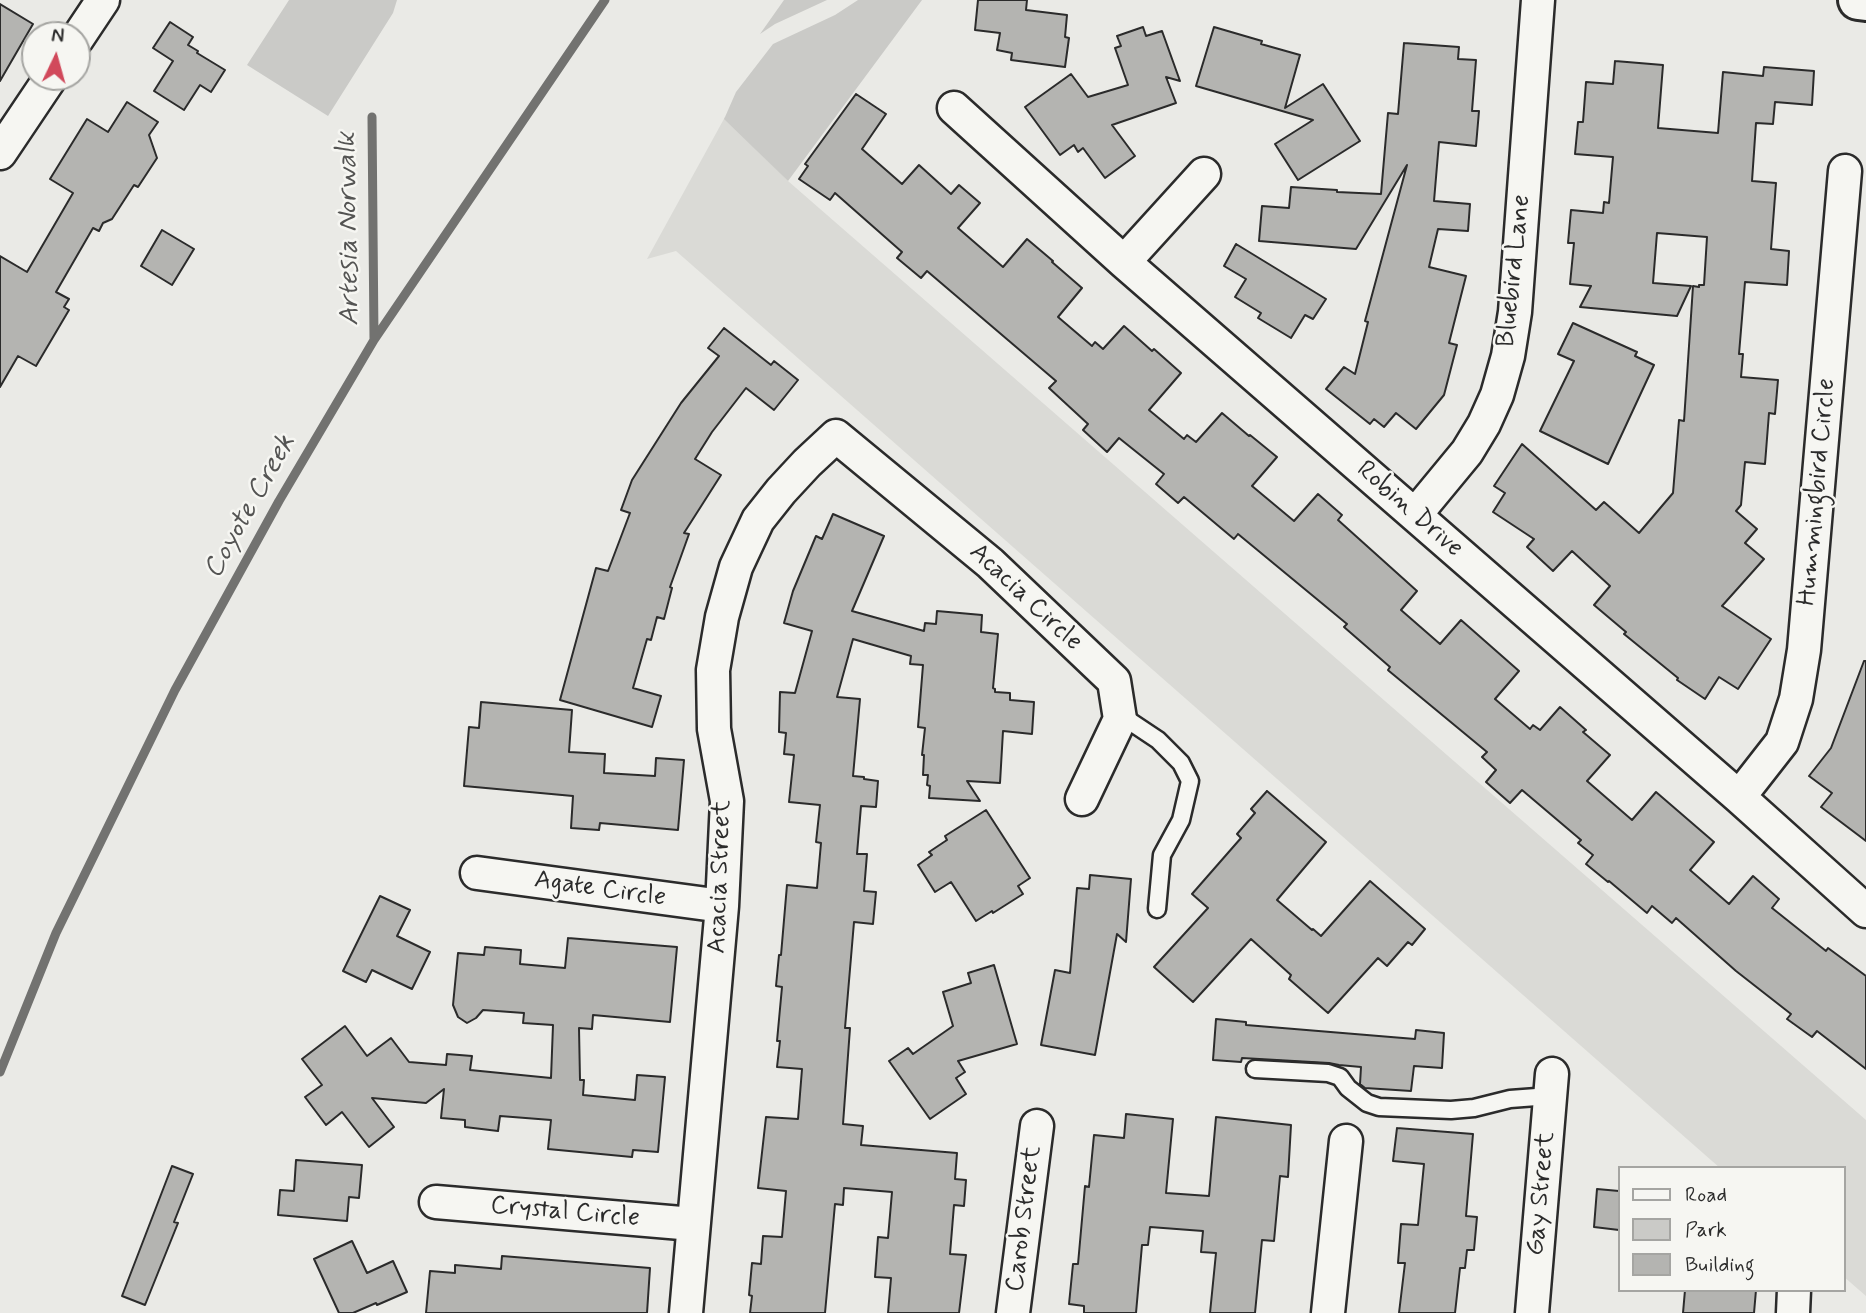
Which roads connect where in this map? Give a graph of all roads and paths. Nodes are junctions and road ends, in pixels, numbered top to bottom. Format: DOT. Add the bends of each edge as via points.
graph roads {
  1 [pos="103,0"];
  2 [pos="1538,0"];
  3 [pos="1858,0"];
  4 [pos="1866,1"];
  5 [pos="89,21"];
  6 [pos="42,91"];
  7 [pos="954,108"];
  8 [pos="0,153"];
  9 [pos="1846,171"];
  10 [pos="1204,174"];
  11 [pos="1124,262"];
  12 [pos="836,436"];
  13 [pos="1415,515"];
  14 [pos="1119,714"];
  15 [pos="1739,797"];
  16 [pos="1082,799"];
  17 [pos="477,873"];
  18 [pos="722,906"];
  19 [pos="1157,909"];
  20 [pos="1866,911"];
  21 [pos="1255,1069"];
  22 [pos="1551,1085"];
  23 [pos="1037,1125"];
  24 [pos="1346,1141"];
  25 [pos="436,1202"];
  26 [pos="693,1223"];
  27 [pos="1794,1292"];
  28 [pos="686,1313"];
  29 [pos="1013,1313"];
  30 [pos="1328,1313"];
  31 [pos="1532,1313"];
  32 [pos="1793,1313"];
  1 -- 5 [label="street"];
  2 -- 13 [label="street, Bluebird Lane" via="1508,356 1484,425"];
  3 -- 4 [label="main road"];
  6 -- 8 [label="street"];
  7 -- 11 [label="street, Robin Drive"];
  9 -- 15 [label="street, Hummingbird Circle" via="1796,699 1782,742"];
  10 -- 11 [label="street"];
  11 -- 13 [label="street, Robin Drive"];
  12 -- 14 [label="street, Acacia Circle" via="990,563 1114,681"];
  12 -- 18 [label="street, Acacia Street" via="758,520 736,567 722,617 713,670 714,729 727,801"];
  13 -- 15 [label="street, Robin Drive"];
  14 -- 16 [label="street"];
  14 -- 19 [label="lane" via="1158,740 1181,763 1190,781 1181,820 1162,855"];
  15 -- 20 [label="street, Robin Drive"];
  17 -- 18 [label="street, Agate Circle"];
  18 -- 26 [label="street, Acacia Street"];
  21 -- 22 [label="lane" via="1328,1073 1378,1107 1474,1108"];
  22 -- 31 [label="street, Gay Street"];
  23 -- 29 [label="street, Carob Street"];
  24 -- 30 [label="street"];
  25 -- 26 [label="street, Crystal Circle"];
  26 -- 28 [label="street, Acacia Street"];
  27 -- 32 [label="street"];
}
